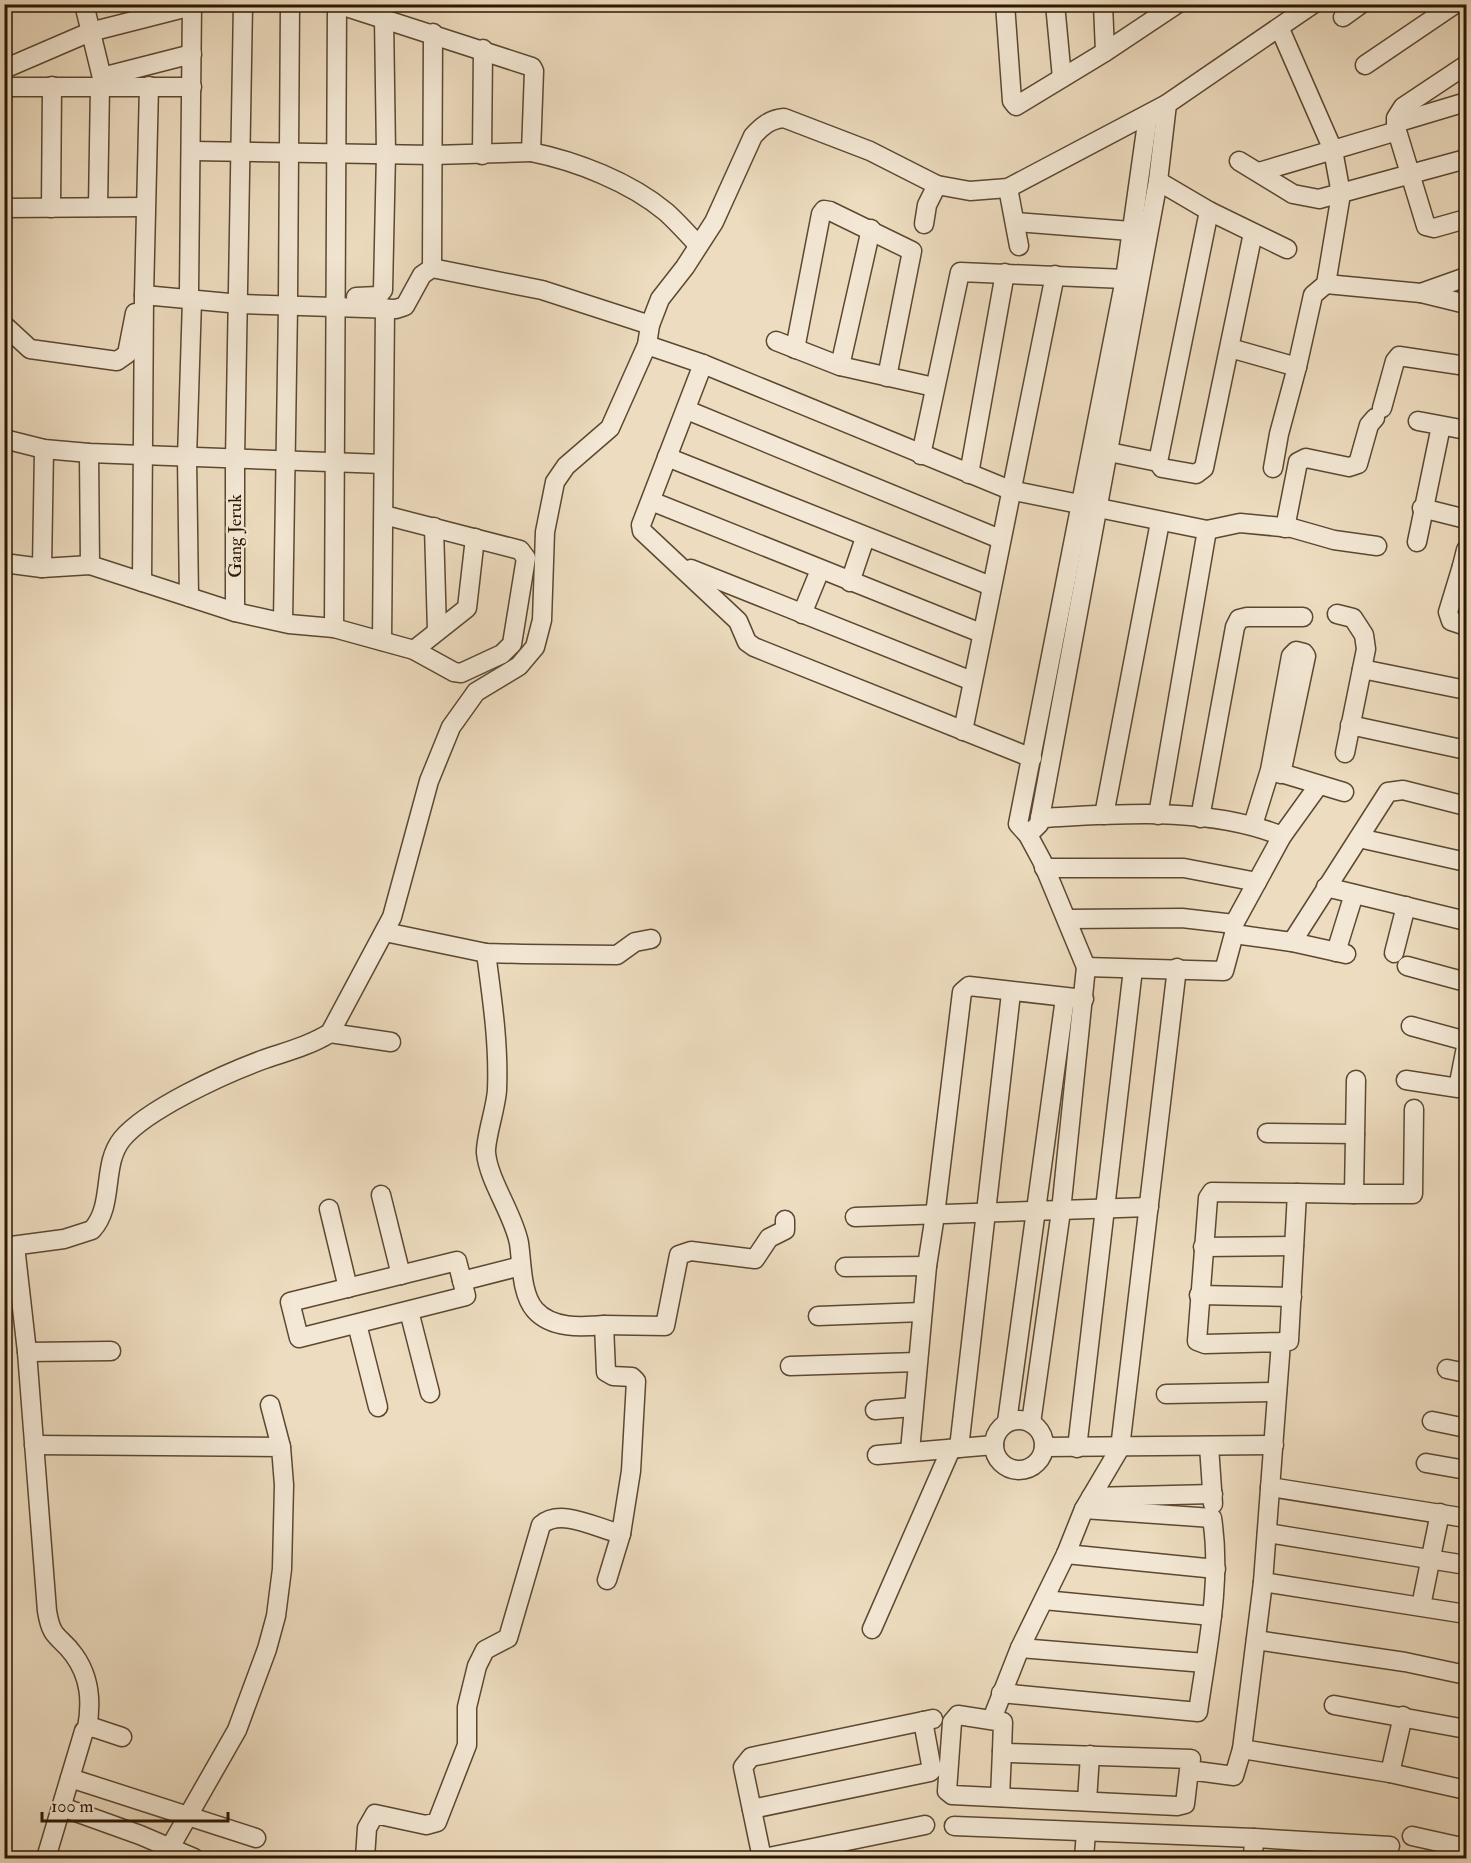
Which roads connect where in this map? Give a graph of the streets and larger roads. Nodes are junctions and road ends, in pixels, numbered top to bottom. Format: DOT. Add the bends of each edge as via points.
graph roads {
  1 [pos="84,4"];
  2 [pos="243,4"];
  3 [pos="290,4"];
  4 [pos="337,4"];
  5 [pos="1005,4"];
  6 [pos="1055,4"];
  7 [pos="1103,4"];
  8 [pos="1177,4"];
  9 [pos="1313,4"];
  10 [pos="1361,4"];
  11 [pos="1455,4"];
  12 [pos="192,5"];
  13 [pos="1297,10"];
  14 [pos="1149,14"];
  15 [pos="1343,17"];
  16 [pos="384,18"];
  17 [pos="1280,29"];
  18 [pos="90,32"];
  19 [pos="433,33"];
  20 [pos="483,49"];
  21 [pos="1105,52"];
  22 [pos="192,54"];
  23 [pos="1365,65"];
  24 [pos="1467,65"];
  25 [pos="4,69"];
  26 [pos="1062,78"];
  27 [pos="102,83"];
  28 [pos="52,86"];
  29 [pos="149,86"];
  30 [pos="4,87"];
  31 [pos="192,87"];
  32 [pos="1467,102"];
  33 [pos="1167,104"];
  34 [pos="1148,116"];
  35 [pos="1397,127"];
  36 [pos="1333,150"];
  37 [pos="192,151"];
  38 [pos="290,152"];
  39 [pos="531,152"];
  40 [pos="240,153"];
  41 [pos="337,153"];
  42 [pos="386,153"];
  43 [pos="482,154"];
  44 [pos="433,155"];
  45 [pos="1467,159"];
  46 [pos="1239,162"];
  47 [pos="1259,172"];
  48 [pos="1411,173"];
  49 [pos="1158,181"];
  50 [pos="937,185"];
  51 [pos="1008,188"];
  52 [pos="1341,194"];
  53 [pos="98,207"];
  54 [pos="145,207"];
  55 [pos="4,208"];
  56 [pos="51,208"];
  57 [pos="1143,211"];
  58 [pos="1209,211"];
  59 [pos="1467,219"];
  60 [pos="1015,222"];
  61 [pos="924,224"];
  62 [pos="871,229"];
  63 [pos="1131,231"];
  64 [pos="1253,232"];
  65 [pos="698,245"];
  66 [pos="1019,246"];
  67 [pos="1287,249"];
  68 [pos="432,268"];
  69 [pos="1005,273"];
  70 [pos="1055,275"];
  71 [pos="1467,277"];
  72 [pos="1125,279"];
  73 [pos="1326,284"];
  74 [pos="1421,293"];
  75 [pos="144,296"];
  76 [pos="190,296"];
  77 [pos="239,299"];
  78 [pos="288,302"];
  79 [pos="335,302"];
  80 [pos="1467,304"];
  81 [pos="385,308"];
  82 [pos="4,325"];
  83 [pos="650,325"];
  84 [pos="776,341"];
  85 [pos="647,345"];
  86 [pos="1230,348"];
  87 [pos="795,350"];
  88 [pos="704,364"];
  89 [pos="840,366"];
  90 [pos="1467,366"];
  91 [pos="1297,367"];
  92 [pos="887,377"];
  93 [pos="934,387"];
  94 [pos="687,410"];
  95 [pos="1418,421"];
  96 [pos="1441,426"];
  97 [pos="1467,430"];
  98 [pos="4,439"];
  99 [pos="44,449"];
  100 [pos="1109,452"];
  101 [pos="89,453"];
  102 [pos="921,455"];
  103 [pos="141,456"];
  104 [pos="667,457"];
  105 [pos="187,458"];
  106 [pos="235,460"];
  107 [pos="284,462"];
  108 [pos="1158,462"];
  109 [pos="335,463"];
  110 [pos="383,464"];
  111 [pos="1273,468"];
  112 [pos="969,474"];
  113 [pos="1010,490"];
  114 [pos="651,501"];
  115 [pos="1090,507"];
  116 [pos="1422,508"];
  117 [pos="384,515"];
  118 [pos="1467,519"];
  119 [pos="1161,522"];
  120 [pos="434,527"];
  121 [pos="1285,528"];
  122 [pos="1207,530"];
  123 [pos="475,538"];
  124 [pos="865,538"];
  125 [pos="1000,539"];
  126 [pos="1417,542"];
  127 [pos="1377,546"];
  128 [pos="1465,561"];
  129 [pos="4,563"];
  130 [pos="90,565"];
  131 [pos="681,565"];
  132 [pos="42,568"];
  133 [pos="820,570"];
  134 [pos="142,582"];
  135 [pos="850,582"];
  136 [pos="991,586"];
  137 [pos="189,597"];
  138 [pos="235,612"];
  139 [pos="1337,614"];
  140 [pos="802,615"];
  141 [pos="1303,617"];
  142 [pos="284,622"];
  143 [pos="1467,626"];
  144 [pos="334,628"];
  145 [pos="437,631"];
  146 [pos="981,633"];
  147 [pos="382,641"];
  148 [pos="414,650"];
  149 [pos="502,654"];
  150 [pos="1362,669"];
  151 [pos="492,680"];
  152 [pos="972,681"];
  153 [pos="1467,690"];
  154 [pos="1350,725"];
  155 [pos="963,731"];
  156 [pos="1467,750"];
  157 [pos="1345,753"];
  158 [pos="1032,758"];
  159 [pos="1275,772"];
  160 [pos="1318,786"];
  161 [pos="1344,792"];
  162 [pos="1467,806"];
  163 [pos="1104,815"];
  164 [pos="1158,815"];
  165 [pos="1040,818"];
  166 [pos="1200,818"];
  167 [pos="1253,825"];
  168 [pos="1028,835"];
  169 [pos="1282,836"];
  170 [pos="1359,838"];
  171 [pos="1467,862"];
  172 [pos="1044,868"];
  173 [pos="1257,882"];
  174 [pos="1326,887"];
  175 [pos="1354,894"];
  176 [pos="1406,906"];
  177 [pos="1068,919"];
  178 [pos="1467,921"];
  179 [pos="1234,929"];
  180 [pos="385,932"];
  181 [pos="651,939"];
  182 [pos="1292,942"];
  183 [pos="1394,952"];
  184 [pos="486,953"];
  185 [pos="1407,966"];
  186 [pos="1086,967"];
  187 [pos="1178,968"];
  188 [pos="1133,969"];
  189 [pos="1467,982"];
  190 [pos="1011,993"];
  191 [pos="1065,998"];
  192 [pos="1083,999"];
  193 [pos="1411,1026"];
  194 [pos="330,1033"];
  195 [pos="1467,1041"];
  196 [pos="391,1042"];
  197 [pos="1467,1047"];
  198 [pos="1356,1080"];
  199 [pos="1406,1080"];
  200 [pos="1462,1089"];
  201 [pos="1414,1109"];
  202 [pos="1268,1133"];
  203 [pos="1355,1134"];
  204 [pos="1297,1193"];
  205 [pos="1354,1194"];
  206 [pos="381,1195"];
  207 [pos="1149,1207"];
  208 [pos="329,1209"];
  209 [pos="1104,1210"];
  210 [pos="1037,1211"];
  211 [pos="1059,1211"];
  212 [pos="986,1214"];
  213 [pos="935,1215"];
  214 [pos="855,1217"];
  215 [pos="785,1220"];
  216 [pos="10,1246"];
  217 [pos="1294,1246"];
  218 [pos="1203,1247"];
  219 [pos="522,1266"];
  220 [pos="845,1266"];
  221 [pos="927,1266"];
  222 [pos="401,1275"];
  223 [pos="462,1281"];
  224 [pos="348,1288"];
  225 [pos="1199,1295"];
  226 [pos="1292,1297"];
  227 [pos="409,1311"];
  228 [pos="922,1312"];
  229 [pos="818,1316"];
  230 [pos="357,1324"];
  231 [pos="604,1325"];
  232 [pos="1281,1342"];
  233 [pos="111,1351"];
  234 [pos="27,1352"];
  235 [pos="917,1362"];
  236 [pos="790,1366"];
  237 [pos="1447,1369"];
  238 [pos="1467,1373"];
  239 [pos="1277,1392"];
  240 [pos="430,1393"];
  241 [pos="1166,1394"];
  242 [pos="270,1405"];
  243 [pos="378,1407"];
  244 [pos="913,1407"];
  245 [pos="875,1410"];
  246 [pos="1432,1421"];
  247 [pos="1007,1422"];
  248 [pos="1031,1423"];
  249 [pos="1467,1428"];
  250 [pos="34,1445"];
  251 [pos="994,1445"];
  252 [pos="1274,1445"];
  253 [pos="1209,1446"];
  254 [pos="281,1448"];
  255 [pos="1044,1448"];
  256 [pos="1077,1448"];
  257 [pos="1120,1448"];
  258 [pos="955,1449"];
  259 [pos="910,1450"];
  260 [pos="877,1455"];
  261 [pos="1426,1463"];
  262 [pos="1467,1470"];
  263 [pos="1270,1487"];
  264 [pos="1213,1494"];
  265 [pos="1087,1503"];
  266 [pos="1440,1514"];
  267 [pos="1212,1518"];
  268 [pos="1467,1518"];
  269 [pos="1267,1533"];
  270 [pos="621,1534"];
  271 [pos="1065,1554"];
  272 [pos="1432,1559"];
  273 [pos="1467,1565"];
  274 [pos="1216,1569"];
  275 [pos="607,1580"];
  276 [pos="1263,1582"];
  277 [pos="1044,1600"];
  278 [pos="1421,1606"];
  279 [pos="1467,1614"];
  280 [pos="1212,1616"];
  281 [pos="872,1629"];
  282 [pos="1256,1640"];
  283 [pos="1020,1648"];
  284 [pos="1205,1663"];
  285 [pos="1467,1675"];
  286 [pos="1001,1693"];
  287 [pos="1334,1705"];
  288 [pos="1403,1716"];
  289 [pos="992,1719"];
  290 [pos="87,1728"];
  291 [pos="1467,1729"];
  292 [pos="122,1737"];
  293 [pos="1242,1749"];
  294 [pos="1002,1751"];
  295 [pos="1090,1755"];
  296 [pos="1190,1770"];
  297 [pos="1390,1773"];
  298 [pos="70,1778"];
  299 [pos="1467,1790"];
  300 [pos="1000,1797"];
  301 [pos="1087,1801"];
  302 [pos="62,1808"];
  303 [pos="752,1809"];
  304 [pos="190,1817"];
  305 [pos="925,1825"];
  306 [pos="954,1826"];
  307 [pos="1086,1832"];
  308 [pos="1412,1836"];
  309 [pos="256,1838"];
  310 [pos="1254,1838"];
  311 [pos="1390,1845"];
  312 [pos="1467,1848"];
  313 [pos="167,1854"];
  314 [pos="46,1858"];
  315 [pos="194,1858"];
  316 [pos="365,1858"];
  317 [pos="763,1858"];
  318 [pos="1084,1858"];
  319 [pos="1253,1858"];
  1 -- 18 [label="street"];
  2 -- 40 [label="street, Gang Jeruk"];
  3 -- 38 [label="street"];
  4 -- 16 [label="street"];
  4 -- 41 [label="street"];
  5 -- 26 [label="street" via="1013,105"];
  6 -- 26 [label="street"];
  7 -- 21 [label="street"];
  8 -- 14 [label="street"];
  9 -- 13 [label="street"];
  10 -- 15 [label="street"];
  11 -- 23 [label="street"];
  12 -- 18 [label="street"];
  12 -- 22 [label="street"];
  13 -- 17 [label="street"];
  14 -- 21 [label="street"];
  16 -- 19 [label="street"];
  16 -- 42 [label="street"];
  17 -- 33 [label="street"];
  17 -- 36 [label="street"];
  18 -- 25 [label="street"];
  18 -- 27 [label="street"];
  19 -- 20 [label="street"];
  19 -- 44 [label="street"];
  20 -- 39 [label="street" via="526,63 534,71"];
  20 -- 43 [label="street"];
  21 -- 26 [label="street"];
  22 -- 27 [label="street"];
  22 -- 31 [label="street"];
  24 -- 35 [label="street" via="1402,107"];
  27 -- 28 [label="street"];
  27 -- 29 [label="street"];
  27 -- 53 [label="street"];
  28 -- 30 [label="street"];
  28 -- 56 [label="street"];
  29 -- 31 [label="street"];
  29 -- 54 [label="street"];
  31 -- 37 [label="street"];
  32 -- 35 [label="street"];
  33 -- 34 [label="street"];
  33 -- 49 [label="street"];
  34 -- 51 [label="street"];
  34 -- 57 [label="street"];
  35 -- 36 [label="street"];
  35 -- 48 [label="street"];
  36 -- 47 [label="street"];
  36 -- 52 [label="street"];
  37 -- 40 [label="street"];
  37 -- 76 [label="street"];
  38 -- 40 [label="street"];
  38 -- 41 [label="street"];
  38 -- 78 [label="street"];
  39 -- 43 [label="street"];
  39 -- 65 [label="street" via="559,158 642,195"];
  40 -- 77 [label="street, Gang Jeruk"];
  41 -- 42 [label="street"];
  41 -- 79 [label="street"];
  42 -- 44 [label="street"];
  42 -- 79 [label="street" via="383,292 375,297"];
  43 -- 44 [label="street"];
  44 -- 68 [label="street"];
  45 -- 48 [label="street"];
  46 -- 47 [label="street"];
  47 -- 52 [label="street" via="1302,197"];
  48 -- 52 [label="street"];
  48 -- 59 [label="street" via="1426,226 1434,228"];
  49 -- 57 [label="street"];
  49 -- 58 [label="street"];
  50 -- 51 [label="street" via="970,191"];
  50 -- 61 [label="street" via="927,205"];
  50 -- 65 [label="street" via="870,151 780,118 765,124 753,136 714,222"];
  51 -- 60 [label="street"];
  52 -- 73 [label="street"];
  53 -- 54 [label="street"];
  53 -- 56 [label="street"];
  54 -- 75 [label="street"];
  55 -- 56 [label="street"];
  57 -- 63 [label="street"];
  57 -- 100 [label="street"];
  58 -- 64 [label="street"];
  58 -- 108 [label="street"];
  60 -- 63 [label="street"];
  60 -- 66 [label="street"];
  62 -- 87 [label="street" via="830,211 820,214"];
  62 -- 89 [label="street"];
  62 -- 92 [label="street" via="912,251"];
  63 -- 72 [label="street"];
  64 -- 67 [label="street"];
  64 -- 86 [label="street"];
  65 -- 83 [label="street" via="660,299"];
  68 -- 81 [label="street" via="422,274 405,306"];
  68 -- 83 [label="street" via="542,290"];
  69 -- 70 [label="street"];
  69 -- 93 [label="street" via="958,274"];
  69 -- 112 [label="street"];
  70 -- 72 [label="street"];
  70 -- 113 [label="street"];
  71 -- 74 [label="street"];
  72 -- 115 [label="street"];
  73 -- 74 [label="street"];
  73 -- 91 [label="street" via="1311,298"];
  74 -- 80 [label="street"];
  75 -- 76 [label="street"];
  75 -- 82 [label="street" via="135,313 127,354 117,361 30,349"];
  75 -- 103 [label="street"];
  76 -- 77 [label="street"];
  76 -- 105 [label="street"];
  77 -- 78 [label="street"];
  77 -- 106 [label="street, Gang Jeruk"];
  78 -- 79 [label="street"];
  78 -- 107 [label="street"];
  79 -- 81 [label="street"];
  79 -- 109 [label="street"];
  81 -- 110 [label="street"];
  83 -- 85 [label="street"];
  84 -- 87 [label="street"];
  85 -- 88 [label="street"];
  85 -- 151 [label="street" via="610,428 566,466 555,482 545,532 538,640 526,660"];
  86 -- 91 [label="street"];
  86 -- 108 [label="street" via="1202,471 1196,474 1165,470"];
  87 -- 89 [label="street"];
  88 -- 94 [label="street"];
  88 -- 102 [label="street"];
  89 -- 92 [label="street"];
  90 -- 121 [label="street" via="1399,356 1378,413 1369,425 1358,464 1350,467 1306,458 1298,462"];
  91 -- 111 [label="street"];
  92 -- 93 [label="street"];
  93 -- 102 [label="street"];
  94 -- 104 [label="street"];
  94 -- 125 [label="street"];
  95 -- 96 [label="street"];
  96 -- 97 [label="street"];
  96 -- 116 [label="street"];
  98 -- 99 [label="street"];
  99 -- 101 [label="street"];
  99 -- 132 [label="street"];
  100 -- 108 [label="street"];
  100 -- 115 [label="street"];
  101 -- 103 [label="street"];
  101 -- 130 [label="street"];
  102 -- 112 [label="street"];
  103 -- 105 [label="street"];
  103 -- 134 [label="street"];
  104 -- 114 [label="street"];
  104 -- 124 [label="street"];
  105 -- 106 [label="street"];
  105 -- 137 [label="street"];
  106 -- 107 [label="street"];
  106 -- 138 [label="street, Gang Jeruk"];
  107 -- 109 [label="street"];
  107 -- 142 [label="street"];
  109 -- 110 [label="street"];
  109 -- 144 [label="street"];
  110 -- 117 [label="street"];
  112 -- 113 [label="street"];
  113 -- 115 [label="street"];
  113 -- 125 [label="street"];
  114 -- 131 [label="street" via="642,531"];
  114 -- 133 [label="street"];
  115 -- 119 [label="street"];
  115 -- 158 [label="street"];
  115 -- 165 [label="street"];
  116 -- 118 [label="street"];
  116 -- 126 [label="street"];
  117 -- 120 [label="street"];
  117 -- 147 [label="street"];
  119 -- 122 [label="street"];
  119 -- 163 [label="street"];
  120 -- 123 [label="street"];
  120 -- 145 [label="street"];
  121 -- 122 [label="street" via="1240,524"];
  121 -- 127 [label="street"];
  122 -- 164 [label="street"];
  123 -- 145 [label="street" via="467,608"];
  123 -- 149 [label="street" via="520,550 526,558 515,638"];
  124 -- 135 [label="street"];
  124 -- 136 [label="street"];
  125 -- 136 [label="street"];
  128 -- 143 [label="street" via="1448,616"];
  129 -- 132 [label="street"];
  130 -- 132 [label="street"];
  130 -- 134 [label="street"];
  131 -- 140 [label="street"];
  131 -- 155 [label="street" via="738,621 747,642"];
  133 -- 135 [label="street"];
  133 -- 140 [label="street"];
  134 -- 137 [label="street"];
  135 -- 146 [label="street"];
  136 -- 146 [label="street"];
  137 -- 138 [label="street"];
  138 -- 142 [label="street"];
  139 -- 150 [label="street" via="1353,618 1364,635"];
  140 -- 152 [label="street"];
  141 -- 166 [label="street" via="1247,617 1235,627"];
  142 -- 144 [label="street"];
  144 -- 147 [label="street"];
  145 -- 148 [label="street"];
  146 -- 152 [label="street"];
  147 -- 148 [label="street"];
  148 -- 149 [label="street" via="460,673"];
  149 -- 151 [label="street"];
  150 -- 153 [label="street"];
  150 -- 154 [label="street"];
  151 -- 180 [label="street" via="467,701 451,727 429,781 399,896"];
  152 -- 155 [label="street"];
  154 -- 156 [label="street"];
  154 -- 157 [label="street"];
  155 -- 158 [label="street"];
  158 -- 168 [label="street" via="1018,824"];
  159 -- 159 [label="street" via="1292,656 1296,651 1306,656"];
  159 -- 160 [label="street"];
  159 -- 167 [label="street"];
  160 -- 161 [label="street"];
  160 -- 169 [label="street"];
  162 -- 170 [label="street" via="1391,790"];
  163 -- 164 [label="street"];
  163 -- 165 [label="street"];
  164 -- 166 [label="street"];
  165 -- 168 [label="street"];
  166 -- 167 [label="street"];
  167 -- 169 [label="street"];
  168 -- 172 [label="street"];
  169 -- 173 [label="street"];
  170 -- 171 [label="street"];
  170 -- 174 [label="street"];
  172 -- 173 [label="street" via="1184,868"];
  172 -- 177 [label="street"];
  173 -- 179 [label="street"];
  174 -- 175 [label="street"];
  174 -- 182 [label="street"];
  175 -- 176 [label="street"];
  175 -- 182 [label="street" via="1341,953"];
  176 -- 178 [label="street"];
  176 -- 183 [label="street"];
  177 -- 179 [label="street" via="1182,918"];
  177 -- 186 [label="street"];
  179 -- 182 [label="street"];
  179 -- 187 [label="street" via="1224,970"];
  180 -- 184 [label="street"];
  180 -- 194 [label="street"];
  181 -- 184 [label="street" via="635,942 617,956"];
  184 -- 219 [label="street" via="498,1052 497,1102 486,1151 516,1232"];
  185 -- 189 [label="street"];
  186 -- 188 [label="street"];
  186 -- 192 [label="street"];
  187 -- 188 [label="street"];
  187 -- 207 [label="street"];
  188 -- 209 [label="street"];
  190 -- 191 [label="street"];
  190 -- 212 [label="street"];
  190 -- 213 [label="street" via="969,986 962,992"];
  191 -- 192 [label="street"];
  191 -- 210 [label="street"];
  192 -- 211 [label="street"];
  193 -- 195 [label="street"];
  194 -- 196 [label="street"];
  194 -- 216 [label="street" via="318,1041 246,1066 154,1113 133,1128 117,1146 108,1171 102,1215 92,1230 64,1239"];
  197 -- 200 [label="street"];
  198 -- 203 [label="street"];
  199 -- 200 [label="street"];
  201 -- 205 [label="street" via="1413,1194"];
  202 -- 203 [label="street"];
  203 -- 205 [label="street"];
  204 -- 205 [label="street"];
  204 -- 217 [label="street"];
  204 -- 218 [label="street" via="1212,1192"];
  206 -- 222 [label="street"];
  207 -- 209 [label="street"];
  207 -- 257 [label="street"];
  208 -- 224 [label="street"];
  209 -- 211 [label="street"];
  209 -- 256 [label="street"];
  210 -- 211 [label="street"];
  210 -- 212 [label="street"];
  210 -- 247 [label="street"];
  211 -- 248 [label="street"];
  212 -- 213 [label="street"];
  212 -- 258 [label="street"];
  213 -- 214 [label="street"];
  213 -- 221 [label="street"];
  215 -- 231 [label="street" via="785,1230 769,1238 755,1259 691,1251 679,1255 665,1326"];
  216 -- 234 [label="street"];
  217 -- 218 [label="street"];
  217 -- 226 [label="street"];
  218 -- 225 [label="street"];
  219 -- 223 [label="street"];
  219 -- 231 [label="street" via="532,1304 543,1316 561,1325"];
  220 -- 221 [label="street"];
  221 -- 228 [label="street"];
  222 -- 223 [label="street" via="457,1261"];
  222 -- 224 [label="street"];
  223 -- 227 [label="street" via="466,1296"];
  224 -- 230 [label="street" via="290,1302 299,1338"];
  225 -- 226 [label="street"];
  225 -- 232 [label="street" via="1199,1342"];
  226 -- 232 [label="street" via="1289,1341"];
  227 -- 230 [label="street"];
  227 -- 240 [label="street"];
  228 -- 229 [label="street"];
  228 -- 235 [label="street"];
  230 -- 243 [label="street"];
  231 -- 270 [label="street" via="606,1372 632,1377 637,1383 631,1471"];
  232 -- 239 [label="street"];
  233 -- 234 [label="street"];
  234 -- 250 [label="street"];
  235 -- 236 [label="street"];
  235 -- 244 [label="street"];
  237 -- 238 [label="street"];
  239 -- 241 [label="street"];
  239 -- 252 [label="street"];
  242 -- 254 [label="street"];
  244 -- 245 [label="street"];
  244 -- 259 [label="street"];
  246 -- 249 [label="street"];
  247 -- 248 [label="street"];
  247 -- 251 [label="street" via="998,1430"];
  248 -- 255 [label="street" via="1040,1431"];
  250 -- 254 [label="street"];
  250 -- 290 [label="street" via="50,1628 86,1676 90,1710"];
  251 -- 255 [label="street" via="994,1454 1001,1464 1012,1470 1035,1465"];
  251 -- 258 [label="street"];
  252 -- 253 [label="street"];
  252 -- 263 [label="street"];
  253 -- 257 [label="street"];
  253 -- 264 [label="street"];
  254 -- 304 [label="street" via="283,1527 276,1616 237,1730"];
  255 -- 256 [label="street"];
  256 -- 257 [label="street"];
  257 -- 265 [label="street"];
  258 -- 259 [label="street"];
  258 -- 281 [label="street"];
  259 -- 260 [label="street"];
  261 -- 262 [label="street"];
  263 -- 266 [label="street"];
  263 -- 269 [label="street"];
  264 -- 265 [label="street"];
  264 -- 267 [label="street"];
  265 -- 267 [label="street"];
  265 -- 271 [label="street"];
  266 -- 268 [label="street"];
  266 -- 272 [label="street"];
  267 -- 274 [label="street"];
  269 -- 272 [label="street"];
  269 -- 276 [label="street"];
  270 -- 275 [label="street"];
  270 -- 316 [label="street" via="573,1520 554,1518 541,1525 508,1638 485,1650 477,1666 467,1707 466,1745 437,1822 426,1825 375,1814 367,1828"];
  271 -- 274 [label="street"];
  271 -- 277 [label="street"];
  272 -- 273 [label="street"];
  272 -- 278 [label="street"];
  274 -- 280 [label="street"];
  276 -- 278 [label="street"];
  276 -- 282 [label="street"];
  277 -- 280 [label="street"];
  277 -- 283 [label="street"];
  278 -- 279 [label="street"];
  280 -- 284 [label="street"];
  282 -- 285 [label="street"];
  282 -- 293 [label="street"];
  283 -- 284 [label="street"];
  283 -- 286 [label="street"];
  284 -- 286 [label="street" via="1198,1712"];
  286 -- 289 [label="street"];
  287 -- 288 [label="street"];
  288 -- 291 [label="street"];
  288 -- 297 [label="street"];
  289 -- 294 [label="street" via="1003,1722"];
  289 -- 300 [label="street" via="958,1715 954,1718 947,1791 952,1795"];
  290 -- 292 [label="street"];
  290 -- 298 [label="street"];
  293 -- 296 [label="street" via="1234,1776"];
  293 -- 297 [label="street"];
  294 -- 295 [label="street"];
  294 -- 300 [label="street"];
  295 -- 296 [label="street" via="1191,1759"];
  295 -- 301 [label="street"];
  296 -- 301 [label="street" via="1182,1805"];
  297 -- 299 [label="street"];
  298 -- 302 [label="street"];
  298 -- 304 [label="street"];
  300 -- 301 [label="street"];
  302 -- 313 [label="street" via="140,1835"];
  302 -- 314 [label="street"];
  303 -- 303 [label="street" via="930,1772 928,1720 751,1757 743,1767"];
  303 -- 317 [label="street"];
  304 -- 309 [label="street"];
  304 -- 313 [label="street"];
  305 -- 317 [label="street"];
  306 -- 307 [label="street"];
  307 -- 310 [label="street"];
  307 -- 318 [label="street"];
  308 -- 312 [label="street"];
  310 -- 311 [label="street"];
  310 -- 319 [label="street"];
  313 -- 315 [label="street"];
}
